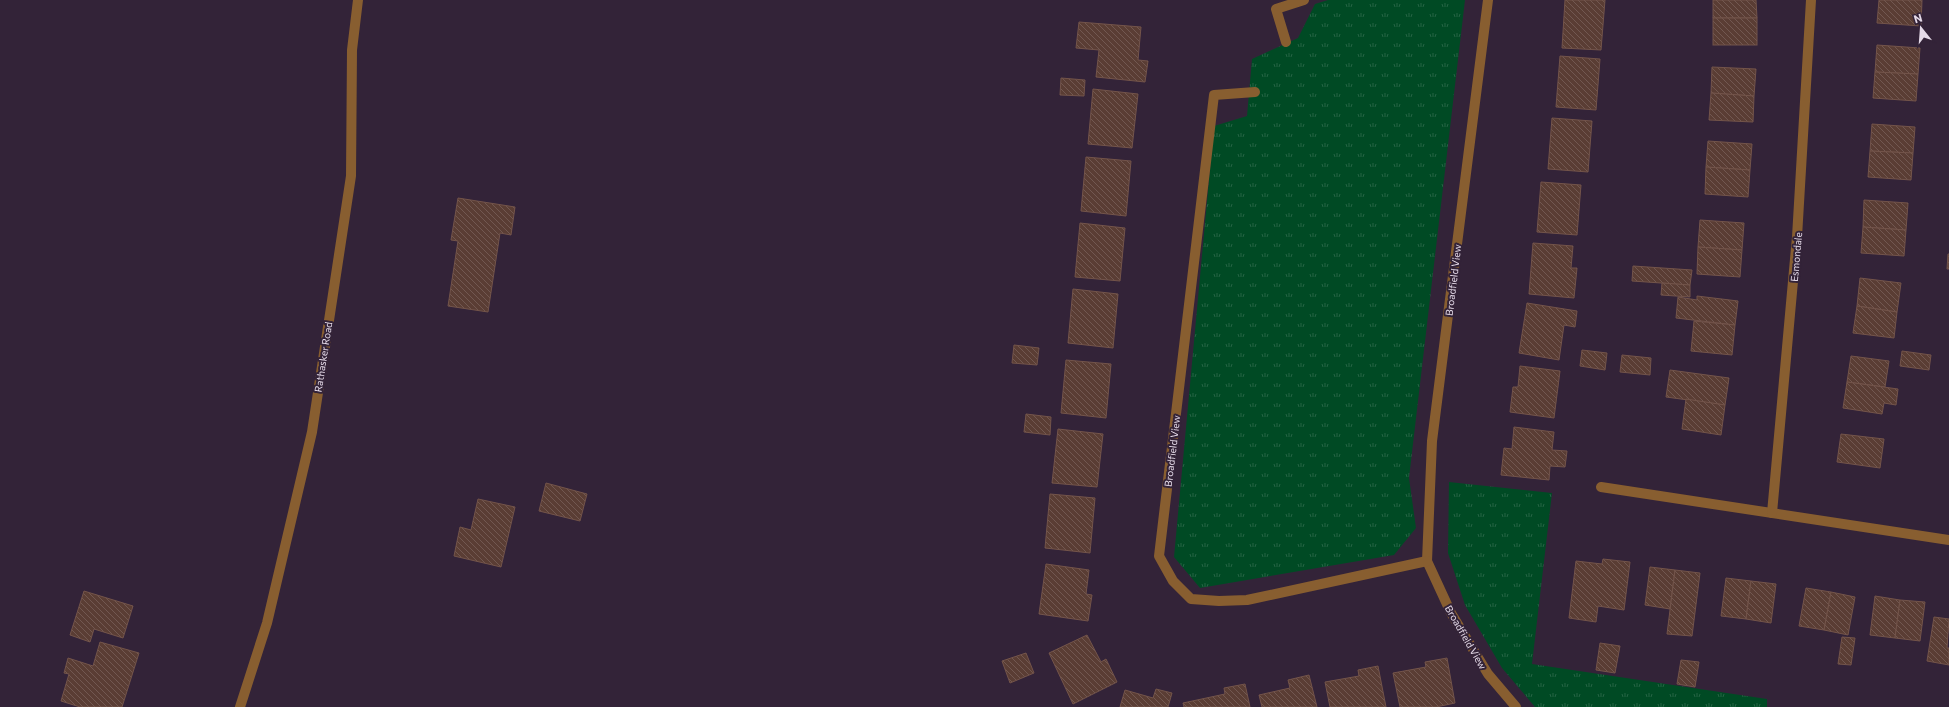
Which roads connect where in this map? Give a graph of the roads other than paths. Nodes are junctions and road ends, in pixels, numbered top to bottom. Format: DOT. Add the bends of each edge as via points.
graph roads {
  1 [pos="358,0"];
  2 [pos="1304,0"];
  3 [pos="1488,0"];
  4 [pos="1811,0"];
  5 [pos="1286,42"];
  6 [pos="1255,92"];
  7 [pos="1601,487"];
  8 [pos="1772,513"];
  9 [pos="1949,540"];
  10 [pos="1426,560"];
  11 [pos="240,707"];
  12 [pos="1516,707"];
  1 -- 11 [label="street, Rathasker Road" via="352,50 351,176 312,432 268,623"];
  2 -- 5 [label="street" via="1276,9"];
  3 -- 10 [label="street, Broadfield View" via="1432,441"];
  4 -- 8 [label="street, Esmondale" via="1797,237"];
  6 -- 10 [label="street, Broadfield View" via="1214,95 1159,556 1173,582 1191,599 1219,601 1247,600"];
  7 -- 8 [label="street"];
  8 -- 9 [label="street"];
  10 -- 12 [label="street, Broadfield View" via="1451,613 1488,674"];
}
